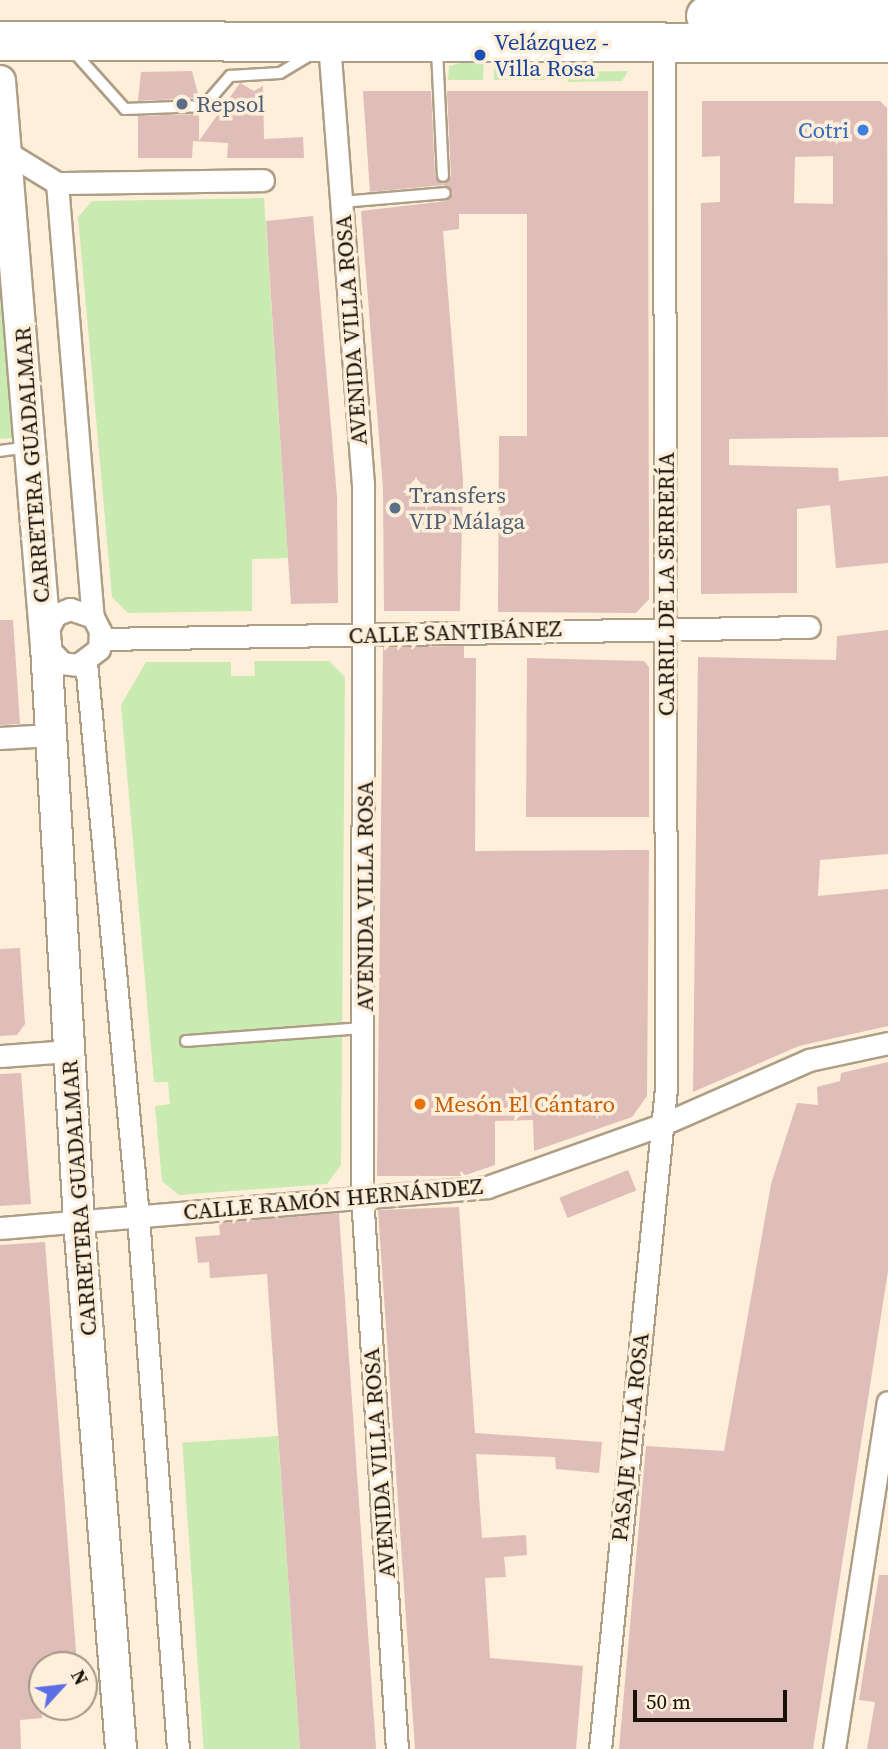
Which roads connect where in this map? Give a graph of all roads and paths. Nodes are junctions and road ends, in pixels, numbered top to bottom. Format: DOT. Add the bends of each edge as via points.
graph roads {
  1 [pos="888,16"];
  2 [pos="0,18"];
  3 [pos="33,42"];
  4 [pos="329,43"];
  5 [pos="664,43"];
  6 [pos="888,43"];
  7 [pos="437,44"];
  8 [pos="0,83"];
  9 [pos="8,153"];
  10 [pos="443,176"];
  11 [pos="263,180"];
  12 [pos="57,183"];
  13 [pos="445,193"];
  14 [pos="341,202"];
  15 [pos="30,446"];
  16 [pos="0,450"];
  17 [pos="93,617"];
  18 [pos="667,627"];
  19 [pos="809,627"];
  20 [pos="364,635"];
  21 [pos="101,639"];
  22 [pos="45,642"];
  23 [pos="86,662"];
  24 [pos="51,735"];
  25 [pos="0,738"];
  26 [pos="365,1028"];
  27 [pos="186,1041"];
  28 [pos="888,1043"];
  29 [pos="69,1051"];
  30 [pos="0,1056"];
  31 [pos="661,1125"];
  32 [pos="362,1195"];
  33 [pos="138,1217"];
  34 [pos="79,1222"];
  35 [pos="0,1228"];
  36 [pos="888,1402"];
  37 [pos="121,1749"];
  38 [pos="178,1749"];
  39 [pos="397,1749"];
  40 [pos="600,1749"];
  41 [pos="834,1749"];
  1 -- 2 [label="highway"];
  3 -- 4 [label="highway"];
  3 -- 4 [label="lane" via="125,109 204,106 230,75 280,73"];
  3 -- 8 [label="street, CARRETERA GUADALMAR"];
  4 -- 7 [label="highway"];
  4 -- 14 [label="street, AVENIDA VILLA ROSA"];
  5 -- 6 [label="highway"];
  5 -- 7 [label="highway"];
  5 -- 18 [label="street, CARRIL DE LA SERRERÍA"];
  7 -- 10 [label="lane"];
  8 -- 9 [label="street, CARRETERA GUADALMAR"];
  9 -- 12 [label="street"];
  9 -- 15 [label="street, CARRETERA GUADALMAR"];
  11 -- 12 [label="street"];
  12 -- 17 [label="street"];
  13 -- 14 [label="lane"];
  14 -- 20 [label="street, AVENIDA VILLA ROSA" via="363,484"];
  15 -- 16 [label="lane"];
  15 -- 22 [label="street, CARRETERA GUADALMAR"];
  17 -- 21 [label="street"];
  17 -- 22 [label="street, CARRETERA GUADALMAR" via="62,610"];
  18 -- 19 [label="street, CALLE SANTIBÁNEZ"];
  18 -- 20 [label="street, CALLE SANTIBÁNEZ"];
  18 -- 31 [label="street, CARRIL DE LA SERRERÍA"];
  20 -- 21 [label="street, CALLE SANTIBÁNEZ"];
  20 -- 26 [label="street, AVENIDA VILLA ROSA"];
  21 -- 23 [label="street"];
  22 -- 23 [label="street" via="62,663"];
  22 -- 24 [label="street, CARRETERA GUADALMAR"];
  23 -- 33 [label="street"];
  24 -- 25 [label="street"];
  24 -- 29 [label="street, CARRETERA GUADALMAR"];
  26 -- 27 [label="lane"];
  26 -- 32 [label="street, AVENIDA VILLA ROSA"];
  28 -- 31 [label="street, CALLE RAMÓN HERNÁNDEZ" via="809,1060"];
  29 -- 30 [label="street"];
  29 -- 34 [label="street, CARRETERA GUADALMAR"];
  31 -- 32 [label="street, CALLE RAMÓN HERNÁNDEZ" via="487,1187"];
  31 -- 40 [label="street, PASAJE VILLA ROSA"];
  32 -- 33 [label="street, CALLE RAMÓN HERNÁNDEZ"];
  32 -- 39 [label="street, AVENIDA VILLA ROSA"];
  33 -- 34 [label="street, CALLE RAMÓN HERNÁNDEZ"];
  33 -- 38 [label="street"];
  34 -- 35 [label="street, CALLE RAMÓN HERNÁNDEZ"];
  34 -- 37 [label="street, CARRETERA GUADALMAR"];
  36 -- 41 [label="street"];
}
